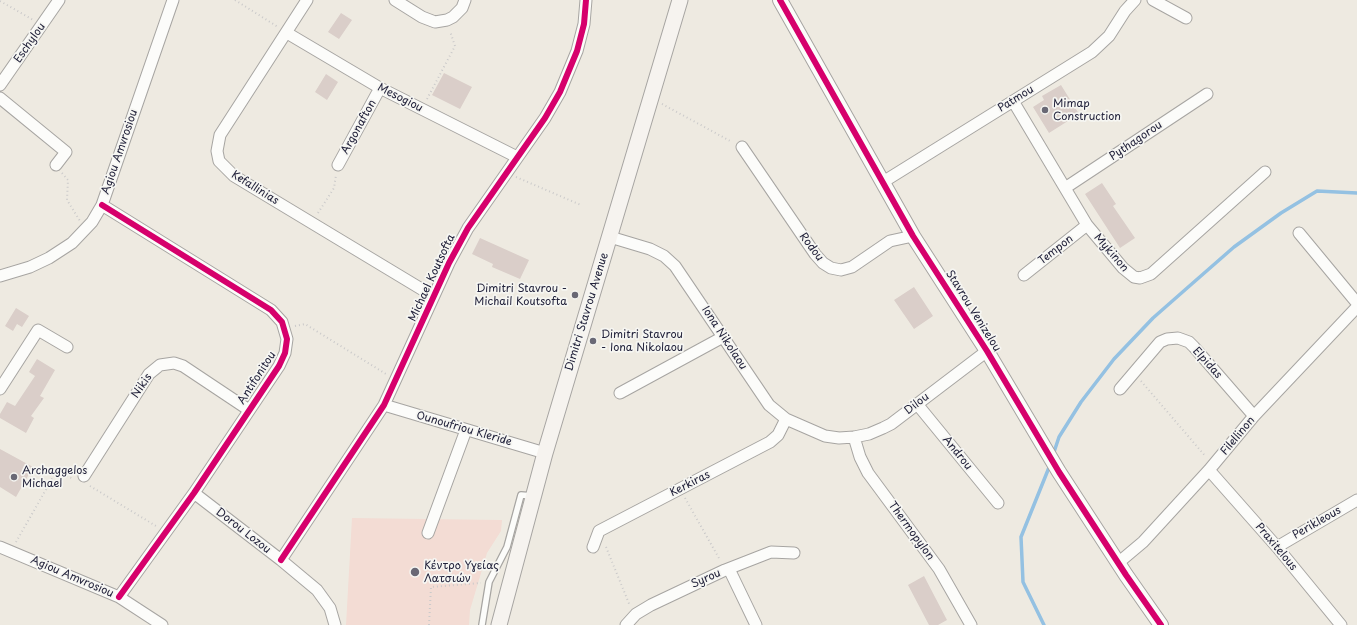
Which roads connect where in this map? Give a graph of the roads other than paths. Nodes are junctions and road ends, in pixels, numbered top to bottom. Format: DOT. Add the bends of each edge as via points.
graph roads {
  1 [pos="59,0"];
  2 [pos="173,0"];
  3 [pos="307,0"];
  4 [pos="395,0"];
  5 [pos="465,0"];
  6 [pos="586,0"];
  7 [pos="680,0"];
  8 [pos="780,0"];
  9 [pos="1135,0"];
  10 [pos="1153,0"];
  11 [pos="1186,18"];
  12 [pos="287,32"];
  13 [pos="0,85"];
  14 [pos="380,88"];
  15 [pos="1207,94"];
  16 [pos="0,98"];
  17 [pos="1013,101"];
  18 [pos="742,147"];
  19 [pos="517,157"];
  20 [pos="56,165"];
  21 [pos="338,165"];
  22 [pos="1266,172"];
  23 [pos="883,182"];
  24 [pos="1065,188"];
  25 [pos="102,205"];
  26 [pos="1087,225"];
  27 [pos="1299,233"];
  28 [pos="913,236"];
  29 [pos="610,237"];
  30 [pos="1024,275"];
  31 [pos="0,276"];
  32 [pos="433,296"];
  33 [pos="1357,303"];
  34 [pos="1357,307"];
  35 [pos="723,337"];
  36 [pos="67,347"];
  37 [pos="986,351"];
  38 [pos="1120,388"];
  39 [pos="0,389"];
  40 [pos="620,392"];
  41 [pos="917,404"];
  42 [pos="384,405"];
  43 [pos="249,410"];
  44 [pos="1254,416"];
  45 [pos="786,419"];
  46 [pos="466,430"];
  47 [pos="854,437"];
  48 [pos="839,438"];
  49 [pos="545,453"];
  50 [pos="1211,468"];
  51 [pos="85,479"];
  52 [pos="194,493"];
  53 [pos="533,496"];
  54 [pos="1357,500"];
  55 [pos="998,503"];
  56 [pos="428,533"];
  57 [pos="0,547"];
  58 [pos="593,547"];
  59 [pos="1277,547"];
  60 [pos="794,553"];
  61 [pos="281,560"];
  62 [pos="1118,563"];
  63 [pos="727,569"];
  64 [pos="119,597"];
  65 [pos="162,625"];
  66 [pos="335,625"];
  67 [pos="482,625"];
  68 [pos="499,625"];
  69 [pos="626,625"];
  70 [pos="756,625"];
  71 [pos="971,625"];
  72 [pos="1161,625"];
  73 [pos="1341,625"];
  1 -- 13 [label="street, Eschylou"];
  2 -- 25 [label="street, Agiou Amvrosiou"];
  3 -- 12 [label="street, Kefallinias"];
  4 -- 5 [label="street" via="429,21 447,20 458,14"];
  6 -- 19 [label="street, Michael Koutsofta" via="581,37 567,79 545,118"];
  7 -- 29 [label="main road, Dimitri Stavrou Avenue"];
  8 -- 23 [label="street, Stavrou Venizelou"];
  9 -- 17 [label="street, Patmou" via="1099,47"];
  10 -- 11 [label="street"];
  12 -- 14 [label="street, Mesogiou"];
  12 -- 32 [label="street, Kefallinias" via="220,135 217,146 221,165 234,176"];
  14 -- 19 [label="street, Mesogiou"];
  14 -- 21 [label="street, Argonafton"];
  15 -- 24 [label="street, Pythagorou"];
  16 -- 20 [label="street" via="66,152"];
  17 -- 23 [label="street, Patmou"];
  17 -- 24 [label="street, Mykinon"];
  18 -- 28 [label="street, Rodou" via="815,254 832,268 841,270 852,267 890,241"];
  19 -- 32 [label="street, Michael Koutsofta" via="460,240"];
  22 -- 26 [label="street, Mykinon" via="1145,277 1128,274"];
  23 -- 28 [label="street, Stavrou Venizelou"];
  24 -- 26 [label="street, Mykinon"];
  25 -- 31 [label="street, Agiou Amvrosiou" via="85,230 68,246 30,267"];
  25 -- 43 [label="street, Antifonitou" via="271,310 284,327 286,346 283,359"];
  26 -- 30 [label="street, Tempon"];
  27 -- 33 [label="street"];
  28 -- 37 [label="street, Stavrou Venizelou"];
  29 -- 35 [label="street, Iona Nikolaou" via="650,249 670,261 684,276"];
  29 -- 49 [label="main road, Dimitri Stavrou Avenue"];
  32 -- 42 [label="street, Michael Koutsofta"];
  34 -- 44 [label="street, Filellinon"];
  35 -- 40 [label="street"];
  35 -- 45 [label="street, Iona Nikolaou" via="769,405"];
  36 -- 39 [label="street" via="38,330"];
  37 -- 41 [label="street, Dilou"];
  37 -- 62 [label="street, Stavrou Venizelou"];
  38 -- 44 [label="street, Elpidas" via="1160,342 1172,338 1183,340 1194,347"];
  41 -- 47 [label="street, Dilou" via="887,426"];
  41 -- 55 [label="street, Androu"];
  42 -- 46 [label="street, Ounoufriou Kleride"];
  42 -- 61 [label="street, Michael Koutsofta"];
  43 -- 51 [label="street, Nikis" via="183,366 160,366 149,374"];
  43 -- 52 [label="street, Antifonitou"];
  44 -- 50 [label="street, Filellinon"];
  45 -- 48 [label="street, Iona Nikolaou" via="808,430"];
  45 -- 58 [label="street, Kerkiras" via="778,435 765,445 599,531"];
  46 -- 49 [label="street, Ounoufriou Kleride"];
  46 -- 56 [label="street"];
  47 -- 48 [label="street, Dilou"];
  47 -- 71 [label="street, Thermopylon" via="868,473 939,569"];
  49 -- 53 [label="main road, Dimitri Stavrou Avenue"];
  50 -- 59 [label="street, Praxitelous"];
  50 -- 62 [label="street, Filellinon" via="1143,542"];
  52 -- 61 [label="street, Dorou Lozou"];
  52 -- 64 [label="street, Antifonitou"];
  53 -- 67 [label="lane" via="521,495 507,547 489,582"];
  53 -- 68 [label="main road, Dimitri Stavrou Avenue"];
  54 -- 59 [label="street, Perikleous"];
  57 -- 64 [label="street, Agiou Amvrosiou"];
  59 -- 73 [label="street, Praxitelous"];
  60 -- 63 [label="street, Syrou" via="771,552"];
  61 -- 66 [label="street, Dorou Lozou" via="322,596 330,608"];
  62 -- 72 [label="street, Stavrou Venizelou"];
  63 -- 69 [label="street, Syrou" via="651,605 634,616"];
  63 -- 70 [label="street"];
  64 -- 65 [label="street, Agiou Amvrosiou"];
}
